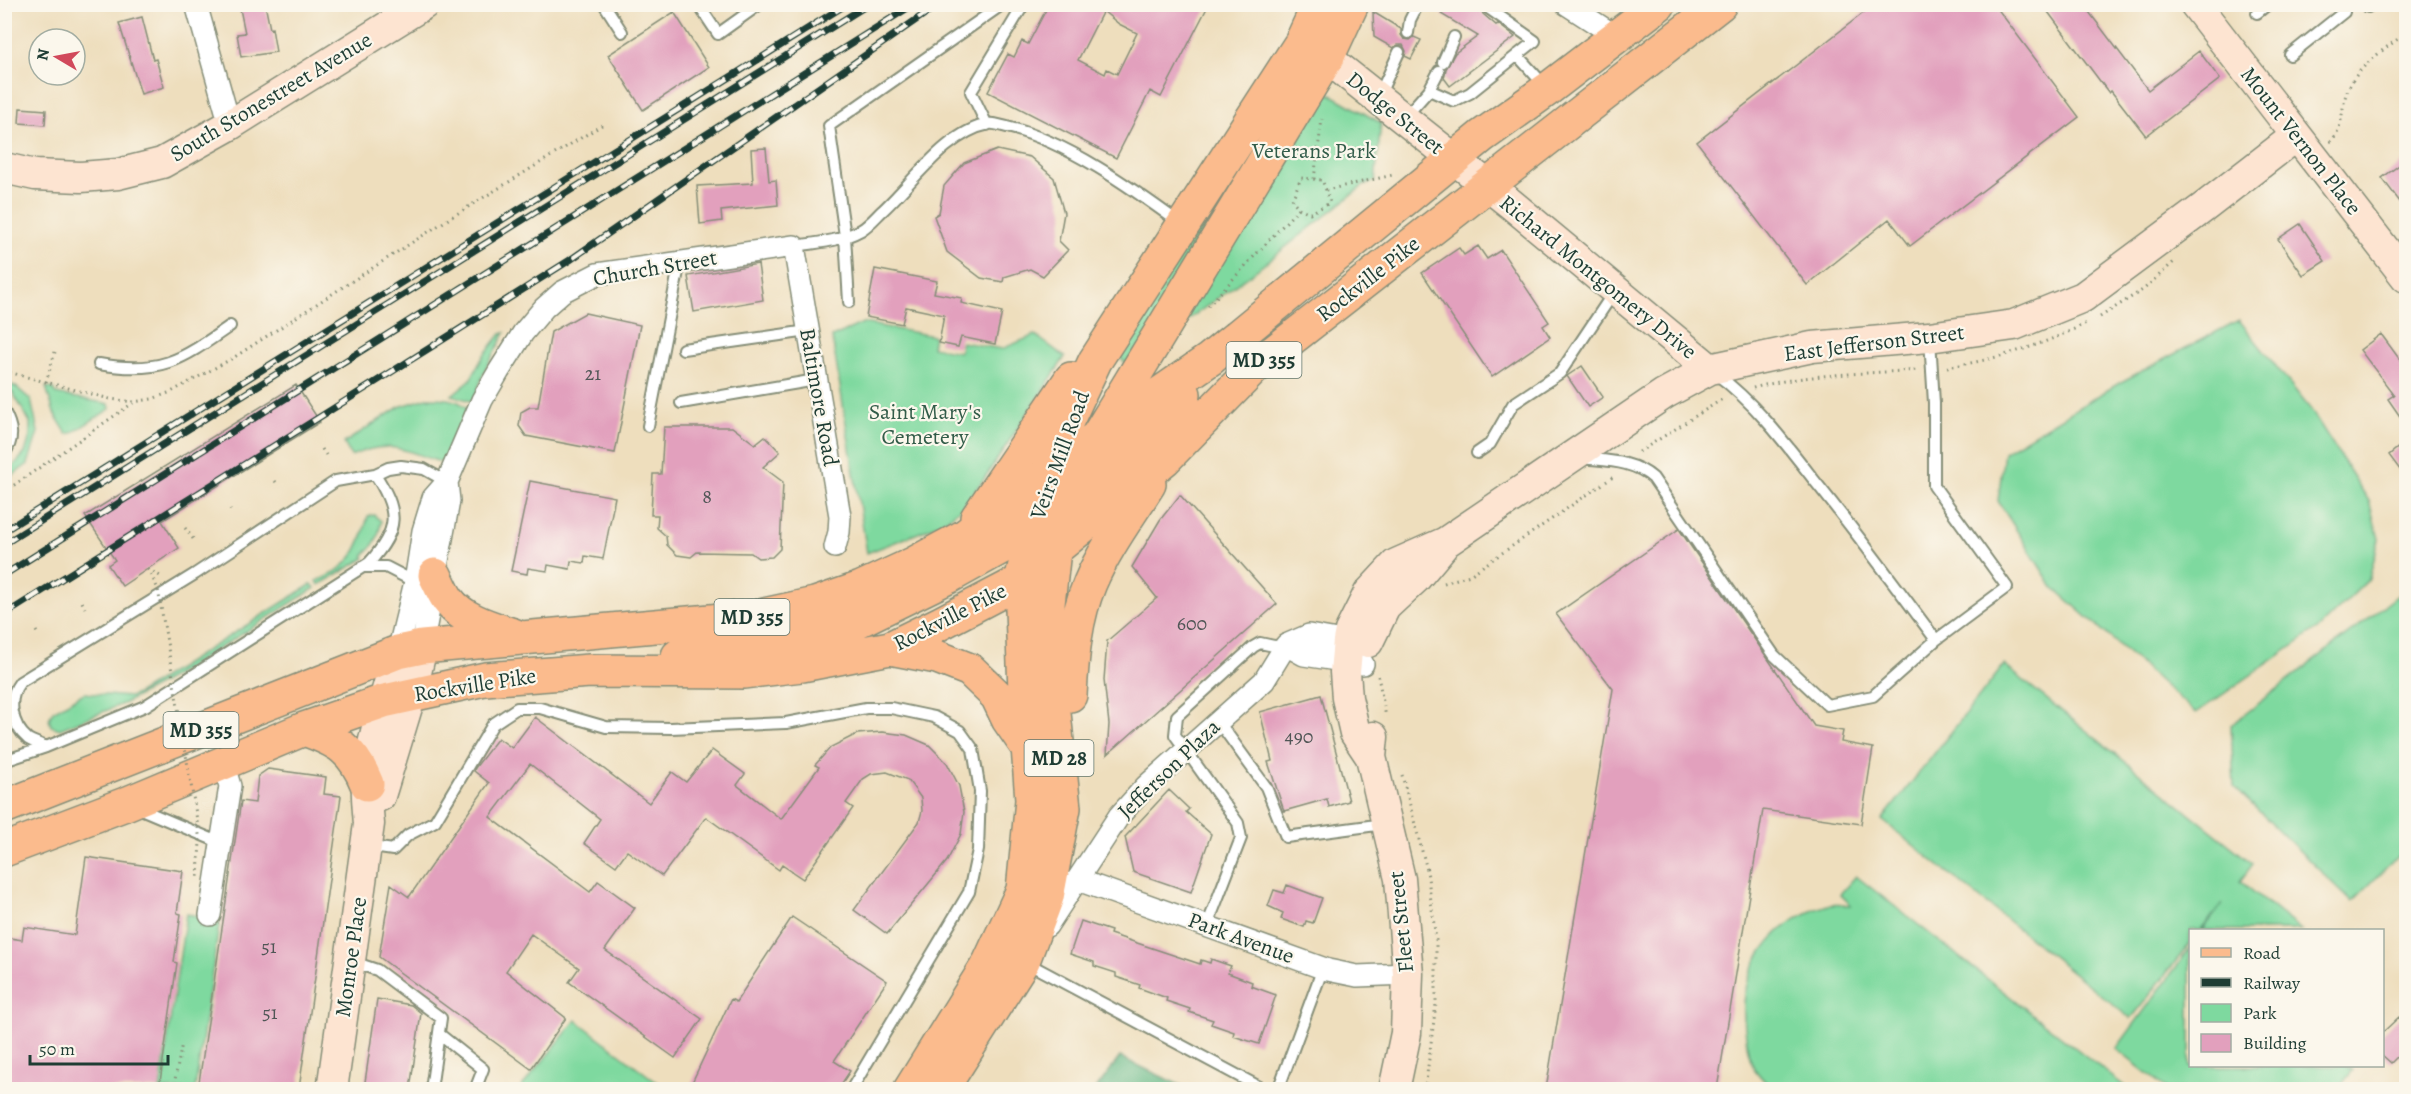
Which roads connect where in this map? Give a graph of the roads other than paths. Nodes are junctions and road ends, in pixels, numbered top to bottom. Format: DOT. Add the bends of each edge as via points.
graph roads {
  1 [pos="196,4"];
  2 [pos="424,4"];
  3 [pos="698,4"];
  4 [pos="1002,4"];
  5 [pos="1023,4"];
  6 [pos="1319,4"];
  7 [pos="1352,4"];
  8 [pos="1418,4"];
  9 [pos="1489,4"];
  10 [pos="1659,4"];
  11 [pos="1720,4"];
  12 [pos="2195,4"];
  13 [pos="2268,4"];
  14 [pos="2338,4"];
  15 [pos="2366,4"];
  16 [pos="2371,4"];
  17 [pos="757,5"];
  18 [pos="1568,5"];
  19 [pos="608,6"];
  20 [pos="2257,13"];
  21 [pos="622,32"];
  22 [pos="1408,33"];
  23 [pos="1454,37"];
  24 [pos="1617,37"];
  25 [pos="1314,50"];
  26 [pos="1399,52"];
  27 [pos="1518,55"];
  28 [pos="2290,55"];
  29 [pos="1548,89"];
  30 [pos="1429,90"];
  31 [pos="1378,99"];
  32 [pos="1403,119"];
  33 [pos="230,125"];
  34 [pos="987,125"];
  35 [pos="2296,136"];
  36 [pos="1454,159"];
  37 [pos="4,168"];
  38 [pos="1486,186"];
  39 [pos="1183,225"];
  40 [pos="845,236"];
  41 [pos="795,246"];
  42 [pos="680,261"];
  43 [pos="2403,267"];
  44 [pos="1615,290"];
  45 [pos="1141,291"];
  46 [pos="849,302"];
  47 [pos="230,326"];
  48 [pos="808,331"];
  49 [pos="1929,337"];
  50 [pos="683,349"];
  51 [pos="1210,359"];
  52 [pos="99,364"];
  53 [pos="1710,369"];
  54 [pos="816,380"];
  55 [pos="681,403"];
  56 [pos="4,411"];
  57 [pos="648,426"];
  58 [pos="1097,437"];
  59 [pos="1477,453"];
  60 [pos="4,454"];
  61 [pos="1571,457"];
  62 [pos="1165,459"];
  63 [pos="1048,473"];
  64 [pos="375,474"];
  65 [pos="447,482"];
  66 [pos="1072,502"];
  67 [pos="1037,515"];
  68 [pos="965,536"];
  69 [pos="835,547"];
  70 [pos="1054,550"];
  71 [pos="361,567"];
  72 [pos="425,578"];
  73 [pos="1021,581"];
  74 [pos="523,638"];
  75 [pos="1936,640"];
  76 [pos="1286,645"];
  77 [pos="890,648"];
  78 [pos="410,649"];
  79 [pos="1360,656"];
  80 [pos="590,671"];
  81 [pos="397,698"];
  82 [pos="1218,721"];
  83 [pos="304,729"];
  84 [pos="46,747"];
  85 [pos="1027,747"];
  86 [pos="1187,749"];
  87 [pos="4,761"];
  88 [pos="223,762"];
  89 [pos="367,784"];
  90 [pos="128,803"];
  91 [pos="4,807"];
  92 [pos="1064,808"];
  93 [pos="1385,824"];
  94 [pos="368,835"];
  95 [pos="221,843"];
  96 [pos="4,850"];
  97 [pos="1078,879"];
  98 [pos="210,915"];
  99 [pos="1207,926"];
  100 [pos="350,961"];
  101 [pos="1023,961"];
  102 [pos="1323,968"];
  103 [pos="1408,974"];
  104 [pos="439,1034"];
  105 [pos="332,1089"];
  106 [pos="431,1089"];
  107 [pos="475,1089"];
  108 [pos="851,1089"];
  109 [pos="910,1089"];
  110 [pos="941,1089"];
  111 [pos="1265,1089"];
  112 [pos="1278,1089"];
  113 [pos="1394,1089"];
  1 -- 33 [label="street"];
  2 -- 33 [label="street, South Stonestreet Avenue"];
  3 -- 17 [label="lane" via="717,33"];
  4 -- 40 [label="lane" via="829,126"];
  5 -- 34 [label="lane" via="970,92"];
  6 -- 25 [label="main road, Veirs Mill Road / MD 28"];
  7 -- 25 [label="main road, Veirs Mill Road / MD 28"];
  8 -- 22 [label="lane"];
  9 -- 27 [label="lane" via="1488,8 1536,41"];
  10 -- 24 [label="main road, Rockville Pike / MD 355"];
  11 -- 38 [label="main road, Rockville Pike / MD 355"];
  12 -- 35 [label="street, Mount Vernon Place"];
  13 -- 20 [label="lane"];
  14 -- 28 [label="lane" via="2344,12"];
  15 -- 16 [label="lane"];
  18 -- 24 [label="street"];
  19 -- 21 [label="lane"];
  23 -- 30 [label="lane"];
  24 -- 29 [label="main road, Rockville Pike / MD 355"];
  25 -- 31 [label="street, Dodge Street"];
  25 -- 39 [label="main road, Veirs Mill Road / MD 28"];
  25 -- 58 [label="main road, Veirs Mill Road / MD 28"];
  26 -- 31 [label="lane"];
  27 -- 29 [label="lane"];
  27 -- 30 [label="lane" via="1454,101"];
  29 -- 36 [label="main road, Rockville Pike / MD 355"];
  30 -- 32 [label="lane"];
  31 -- 32 [label="street, Dodge Street"];
  32 -- 36 [label="street, Dodge Street"];
  33 -- 37 [label="street, South Stonestreet Avenue" via="162,162 118,174 35,175"];
  34 -- 39 [label="lane" via="1023,131 1054,143"];
  34 -- 40 [label="lane" via="950,144 862,230"];
  35 -- 43 [label="street, Mount Vernon Place"];
  35 -- 49 [label="street, East Jefferson Street" via="2083,297 2014,325"];
  36 -- 38 [label="street, Dodge Street"];
  36 -- 51 [label="main road, Rockville Pike / MD 355"];
  38 -- 44 [label="street, Richard Montgomery Drive"];
  38 -- 62 [label="main road, Rockville Pike / MD 355" via="1255,367"];
  39 -- 45 [label="main road, Veirs Mill Road / MD 28"];
  40 -- 41 [label="lane"];
  40 -- 46 [label="lane"];
  41 -- 42 [label="street, Church Street"];
  41 -- 48 [label="street, Baltimore Road"];
  42 -- 57 [label="lane"];
  42 -- 65 [label="street, Church Street" via="597,274 562,292 544,308 523,333 482,400"];
  44 -- 53 [label="street, Richard Montgomery Drive"];
  44 -- 59 [label="lane" via="1560,373 1513,404 1490,444"];
  45 -- 63 [label="main road, Veirs Mill Road / MD 28" via="1095,361"];
  45 -- 68 [label="main road" via="1069,381"];
  47 -- 52 [label="lane" via="188,356 169,363 131,369"];
  48 -- 50 [label="lane"];
  48 -- 54 [label="street, Baltimore Road"];
  49 -- 53 [label="street, East Jefferson Street" via="1812,346"];
  49 -- 75 [label="lane" via="1934,486 2007,587"];
  51 -- 58 [label="main road, Rockville Pike / MD 355"];
  51 -- 66 [label="main road" via="1186,391 1132,448"];
  53 -- 61 [label="street, East Jefferson Street" via="1664,394"];
  53 -- 75 [label="lane" via="1740,392 1767,421"];
  54 -- 55 [label="lane"];
  54 -- 69 [label="street, Baltimore Road" via="840,516"];
  56 -- 60 [label="lane" via="12,432"];
  58 -- 63 [label="main road, Rockville Pike / MD 355"];
  58 -- 66 [label="main road, Veirs Mill Road / MD 28"];
  58 -- 67 [label="main road"];
  61 -- 75 [label="lane" via="1629,464 1653,478 1774,655 1827,705 1873,696"];
  61 -- 79 [label="street, East Jefferson Street" via="1446,542 1385,607"];
  62 -- 70 [label="main road, Rockville Pike / MD 355"];
  62 -- 92 [label="main road" via="1093,577 1078,621"];
  63 -- 67 [label="main road, Veirs Mill Road / MD 28"];
  63 -- 68 [label="main road, Rockville Pike / MD 355"];
  64 -- 65 [label="lane" via="388,468 412,466"];
  64 -- 71 [label="lane" via="393,509 392,525 380,551"];
  64 -- 84 [label="lane" via="336,480 195,574 20,682 13,698 15,719 28,739"];
  65 -- 72 [label="street, Church Street" via="449,501"];
  66 -- 70 [label="main road, Veirs Mill Road / MD 28"];
  66 -- 73 [label="main road"];
  67 -- 73 [label="main road, Veirs Mill Road / MD 28"];
  67 -- 80 [label="main road" via="1000,548 856,622 818,634"];
  68 -- 74 [label="main road, Rockville Pike / MD 355" via="861,588 815,604 754,617"];
  70 -- 73 [label="main road, Rockville Pike / MD 355"];
  70 -- 92 [label="main road, Veirs Mill Road / MD 28" via="1048,604"];
  71 -- 72 [label="lane" via="386,567"];
  71 -- 84 [label="lane" via="145,706"];
  72 -- 74 [label="main road" via="455,608 484,625"];
  72 -- 78 [label="street, Church Street"];
  73 -- 77 [label="main road, Rockville Pike / MD 355"];
  73 -- 85 [label="main road, Veirs Mill Road / MD 28"];
  74 -- 78 [label="main road, Rockville Pike / MD 355"];
  76 -- 79 [label="street" via="1304,655"];
  76 -- 82 [label="street, Jefferson Plaza" via="1264,681"];
  76 -- 86 [label="lane" via="1260,643 1253,647 1183,709 1177,716 1175,735"];
  77 -- 80 [label="main road, Rockville Pike / MD 355" via="744,672"];
  77 -- 85 [label="main road" via="937,657 970,670 997,696"];
  78 -- 81 [label="street, Church Street"];
  78 -- 91 [label="main road, Rockville Pike / MD 355"];
  79 -- 93 [label="street, Fleet Street" via="1347,698 1355,733 1371,756"];
  80 -- 81 [label="main road, Rockville Pike / MD 355" via="485,679"];
  81 -- 83 [label="main road, Rockville Pike / MD 355"];
  81 -- 89 [label="street, Monroe Place" via="378,720"];
  81 -- 94 [label="street, Monroe Place" via="385,784"];
  82 -- 86 [label="street, Jefferson Plaza"];
  82 -- 93 [label="lane" via="1266,787 1286,837"];
  83 -- 88 [label="main road, Rockville Pike / MD 355"];
  83 -- 89 [label="main road" via="345,747 361,768"];
  84 -- 87 [label="lane"];
  85 -- 109 [label="main road, Veirs Mill Road / MD 28" via="1032,800 1023,890 989,963"];
  86 -- 97 [label="street, Jefferson Plaza" via="1119,816"];
  86 -- 99 [label="lane" via="1238,823 1241,838"];
  88 -- 90 [label="main road, Rockville Pike / MD 355"];
  88 -- 95 [label="street" via="230,786"];
  89 -- 94 [label="street, Monroe Place"];
  90 -- 95 [label="lane"];
  90 -- 96 [label="main road, Rockville Pike / MD 355"];
  92 -- 101 [label="main road, Veirs Mill Road / MD 28" via="1047,897"];
  93 -- 103 [label="street, Fleet Street" via="1400,879"];
  94 -- 100 [label="street, Monroe Place"];
  94 -- 108 [label="lane" via="393,850 408,835 435,821 493,724 517,708 540,708 606,727 649,728 786,723 866,708 891,708 934,717 960,731 973,749 980,790 978,850 969,892"];
  95 -- 98 [label="street"];
  97 -- 99 [label="street, Park Avenue"];
  97 -- 101 [label="street, Jefferson Plaza"];
  99 -- 102 [label="street, Park Avenue"];
  100 -- 104 [label="lane" via="377,970 441,1017"];
  100 -- 105 [label="street, Monroe Place"];
  101 -- 110 [label="main road, MD 28"];
  101 -- 111 [label="lane"];
  102 -- 103 [label="street, Park Avenue" via="1357,976"];
  102 -- 112 [label="lane"];
  103 -- 113 [label="street, Fleet Street" via="1406,1033"];
  104 -- 106 [label="lane"];
  104 -- 107 [label="lane" via="483,1069"];
}
